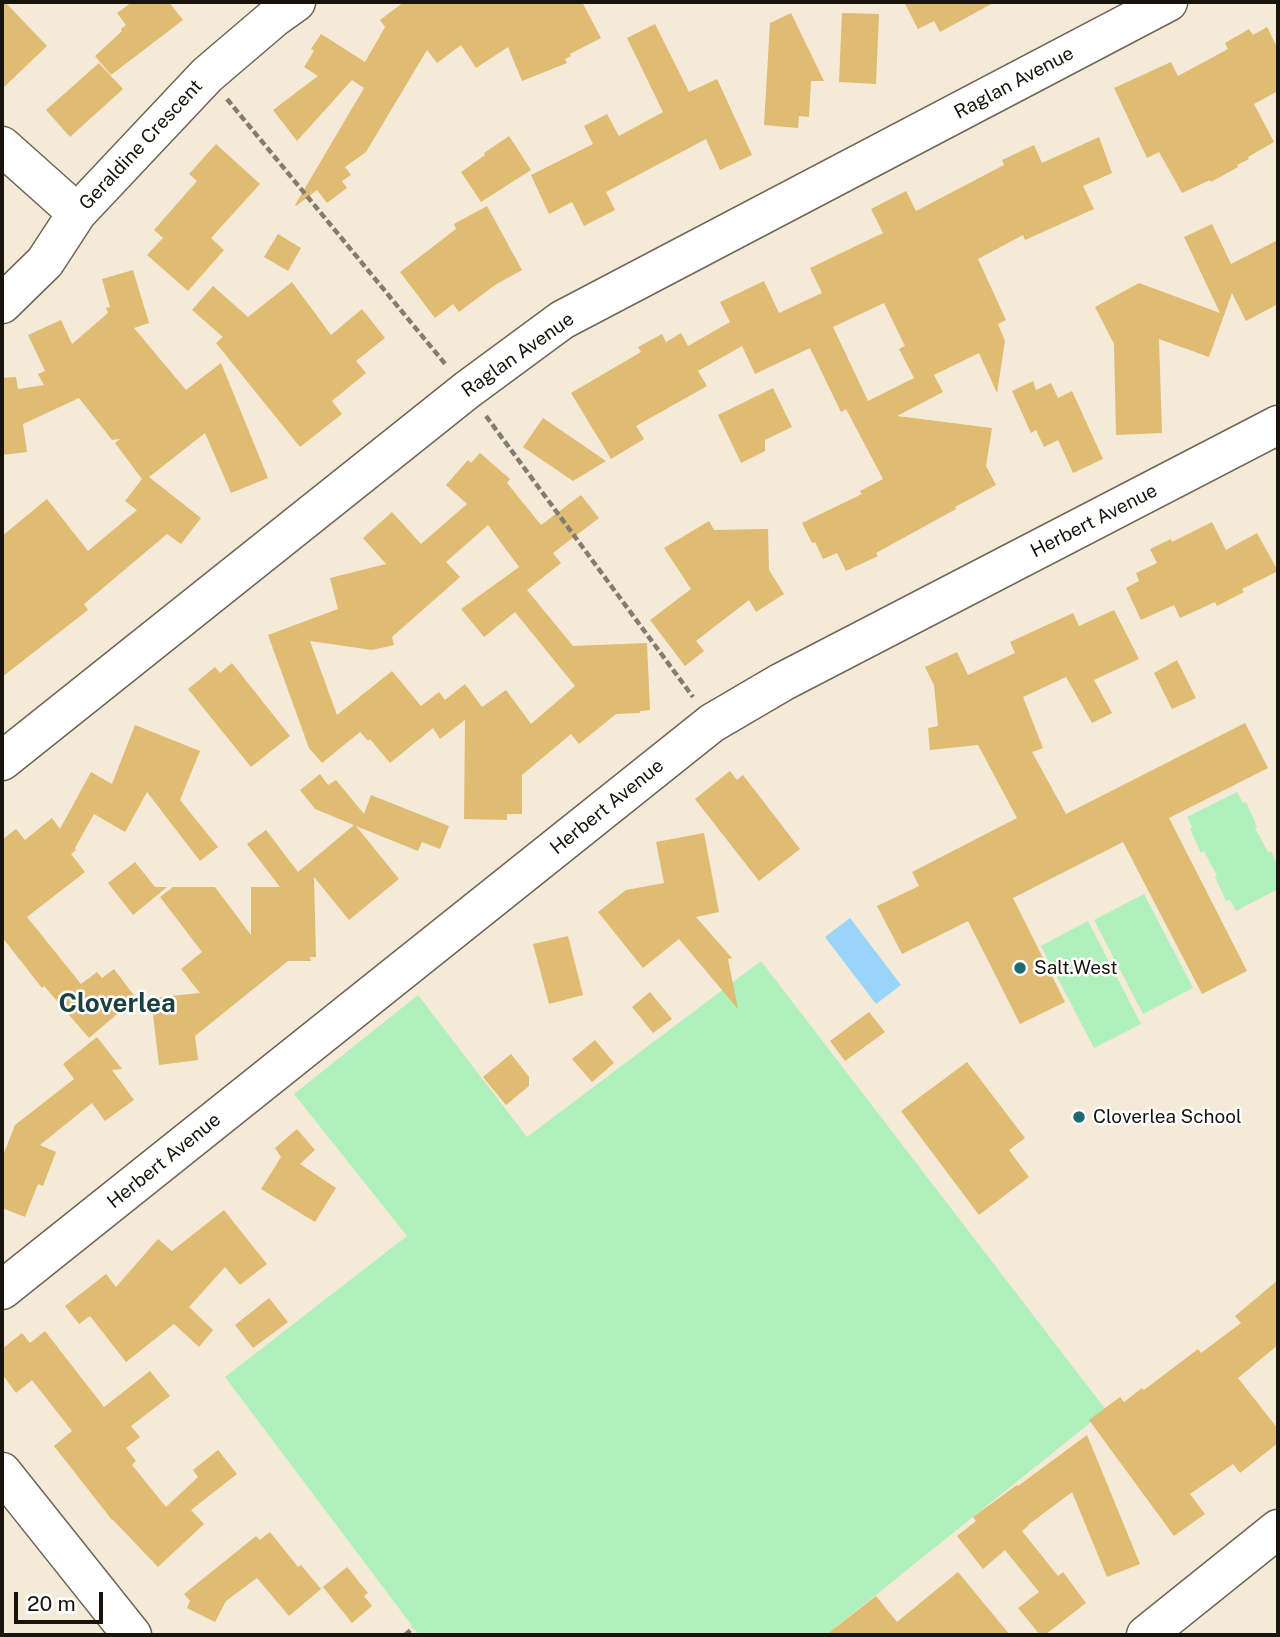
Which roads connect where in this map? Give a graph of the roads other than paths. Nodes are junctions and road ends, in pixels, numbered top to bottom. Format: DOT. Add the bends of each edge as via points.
graph roads {
  1 [pos="296,2"];
  2 [pos="1168,2"];
  3 [pos="2,146"];
  4 [pos="77,213"];
  5 [pos="2,304"];
  6 [pos="1278,425"];
  7 [pos="2,761"];
  8 [pos="2,1290"];
  9 [pos="2,1472"];
  10 [pos="1278,1529"];
  11 [pos="132,1635"];
  12 [pos="1146,1635"];
  1 -- 4 [label="street, Geraldine Crescent" via="207,75"];
  2 -- 7 [label="street, Raglan Avenue" via="562,320 467,390"];
  3 -- 4 [label="street"];
  4 -- 5 [label="street, Geraldine Crescent" via="46,262"];
  6 -- 8 [label="street, Herbert Avenue" via="782,682 712,723"];
  9 -- 11 [label="street"];
  10 -- 12 [label="street"];
}
